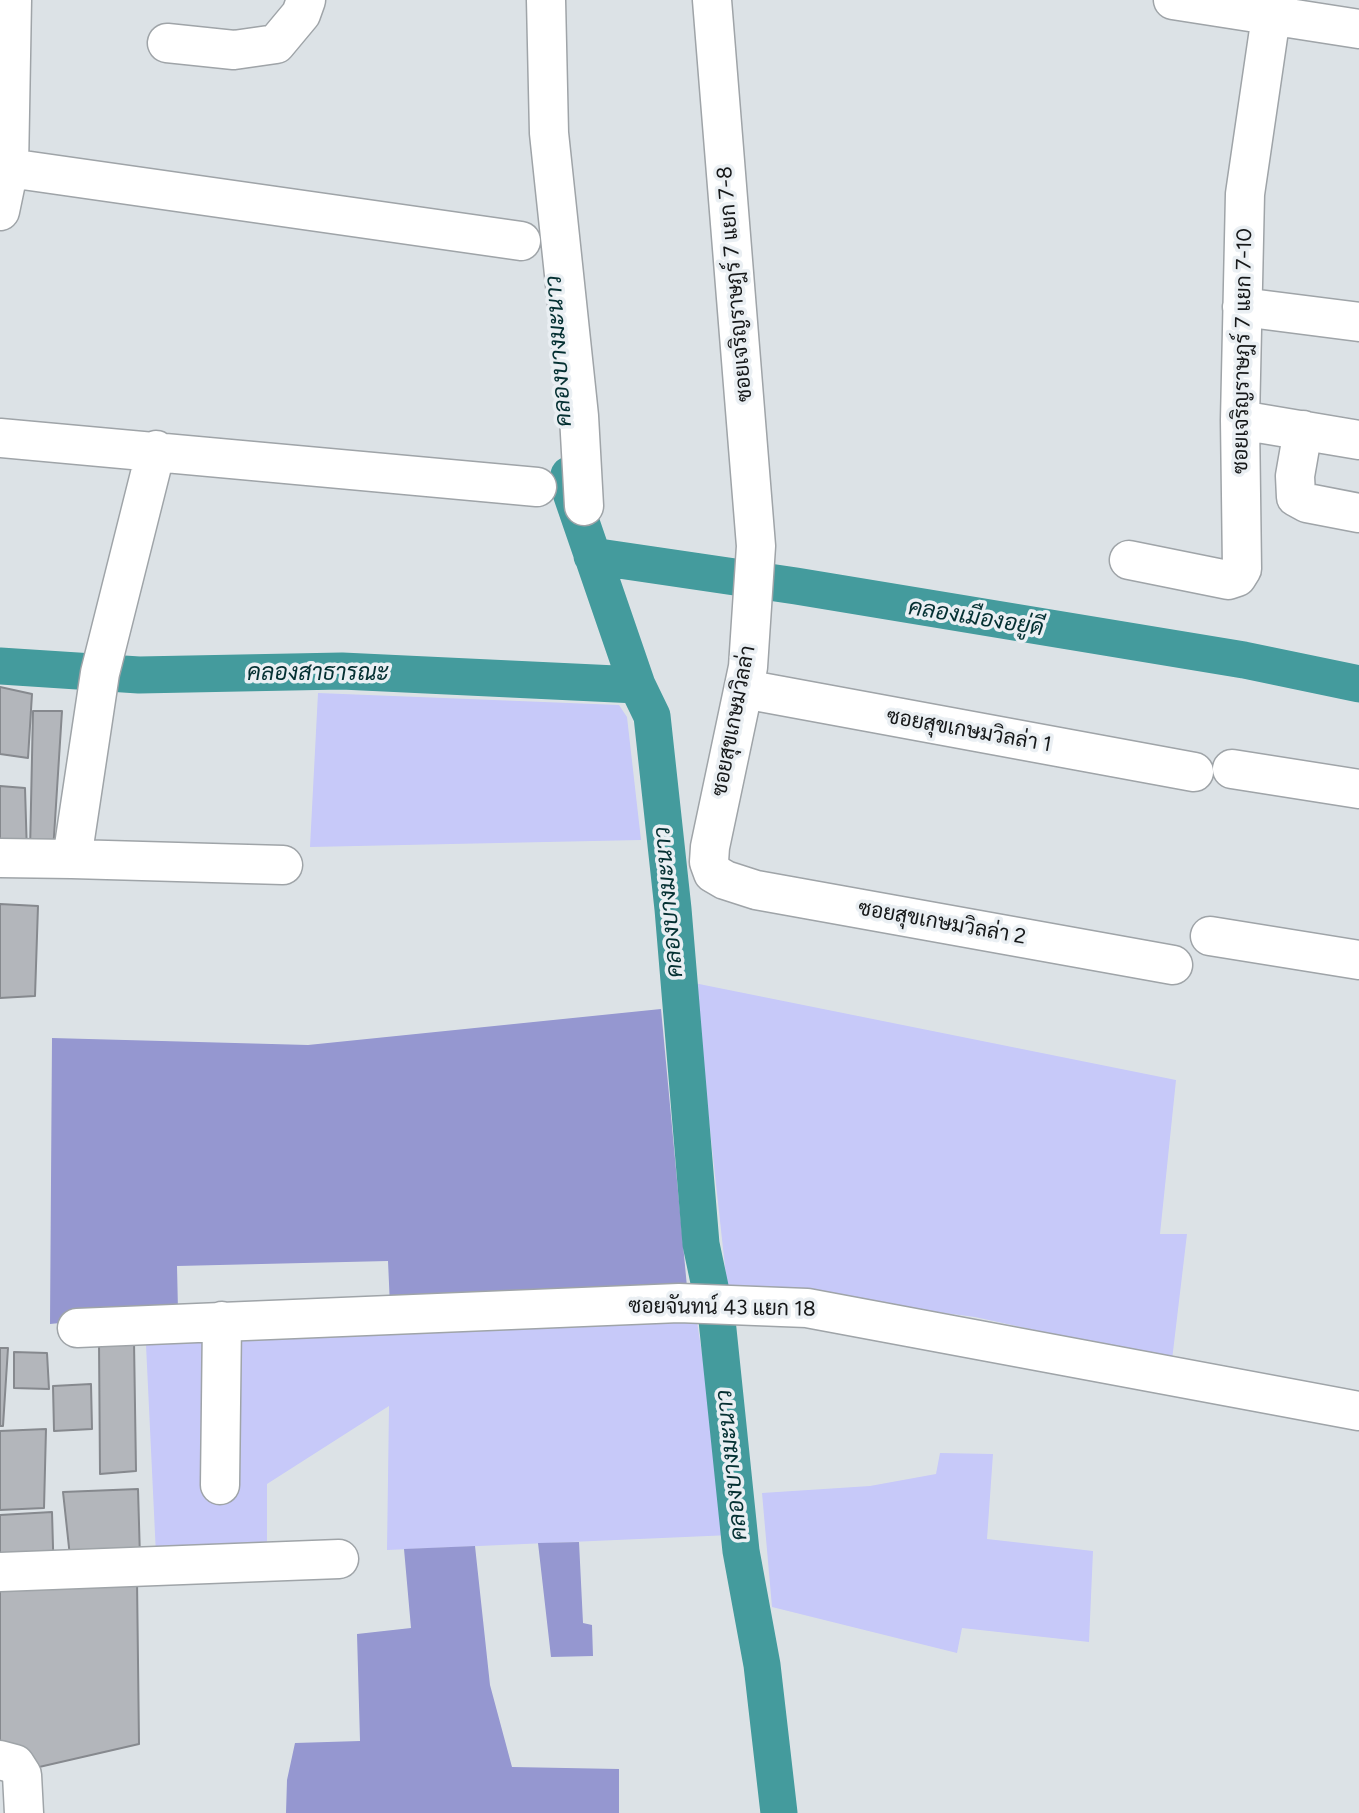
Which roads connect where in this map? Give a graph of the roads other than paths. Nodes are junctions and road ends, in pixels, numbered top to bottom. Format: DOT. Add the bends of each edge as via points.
graph roads {
  1 [pos="12,0"];
  2 [pos="306,0"];
  3 [pos="546,0"];
  4 [pos="712,0"];
  5 [pos="1173,0"];
  6 [pos="1271,16"];
  7 [pos="1359,29"];
  8 [pos="167,43"];
  9 [pos="9,168"];
  10 [pos="0,211"];
  11 [pos="521,241"];
  12 [pos="1242,307"];
  13 [pos="1359,322"];
  14 [pos="1240,420"];
  15 [pos="1303,430"];
  16 [pos="0,438"];
  17 [pos="1359,440"];
  18 [pos="156,450"];
  19 [pos="537,487"];
  20 [pos="583,506"];
  21 [pos="1359,513"];
  22 [pos="1129,560"];
  23 [pos="754,586"];
  24 [pos="744,689"];
  25 [pos="1232,769"];
  26 [pos="1194,772"];
  27 [pos="1359,789"];
  28 [pos="0,858"];
  29 [pos="72,859"];
  30 [pos="283,865"];
  31 [pos="713,873"];
  32 [pos="1210,936"];
  33 [pos="1359,960"];
  34 [pos="1173,965"];
  35 [pos="222,1321"];
  36 [pos="77,1328"];
  37 [pos="1359,1411"];
  38 [pos="220,1485"];
  39 [pos="339,1559"];
  40 [pos="0,1572"];
  41 [pos="0,1760"];
  42 [pos="24,1813"];
  1 -- 9 [label="street"];
  2 -- 8 [label="street" via="301,14 276,44 234,50"];
  3 -- 20 [label="street" via="549,133 579,416"];
  4 -- 23 [label="street, ซอยเจริญราษฎร์ 7 แยก 7-8" via="756,546"];
  5 -- 6 [label="street"];
  6 -- 7 [label="street"];
  6 -- 12 [label="street, ซอยเจริญราษฎร์ 7 แยก 7-10" via="1245,194"];
  9 -- 10 [label="street"];
  9 -- 11 [label="street"];
  12 -- 13 [label="street"];
  12 -- 14 [label="street, ซอยเจริญราษฎร์ 7 แยก 7-10"];
  14 -- 15 [label="street"];
  14 -- 22 [label="street, ซอยเจริญราษฎร์ 7 แยก 7-10" via="1242,569 1237,577 1228,580"];
  15 -- 17 [label="street"];
  15 -- 21 [label="street" via="1296,497"];
  16 -- 18 [label="street"];
  18 -- 19 [label="street"];
  18 -- 29 [label="street" via="100,673"];
  23 -- 24 [label="street, ซอยสุขเกษมวิลล่า"];
  24 -- 26 [label="street, ซอยสุขเกษมวิลล่า 1"];
  24 -- 31 [label="street, ซอยสุขเกษมวิลล่า" via="710,847"];
  25 -- 27 [label="street"];
  28 -- 29 [label="street"];
  29 -- 30 [label="street"];
  31 -- 34 [label="street, ซอยสุขเกษมวิลล่า 2" via="756,890"];
  32 -- 33 [label="street"];
  35 -- 36 [label="street, ซอยจันทน์ 43 แยก 18"];
  35 -- 37 [label="street, ซอยจันทน์ 43 แยก 18" via="680,1303 807,1308"];
  35 -- 38 [label="street"];
  39 -- 40 [label="street"];
  41 -- 42 [label="street" via="15,1764 22,1775"];
}
